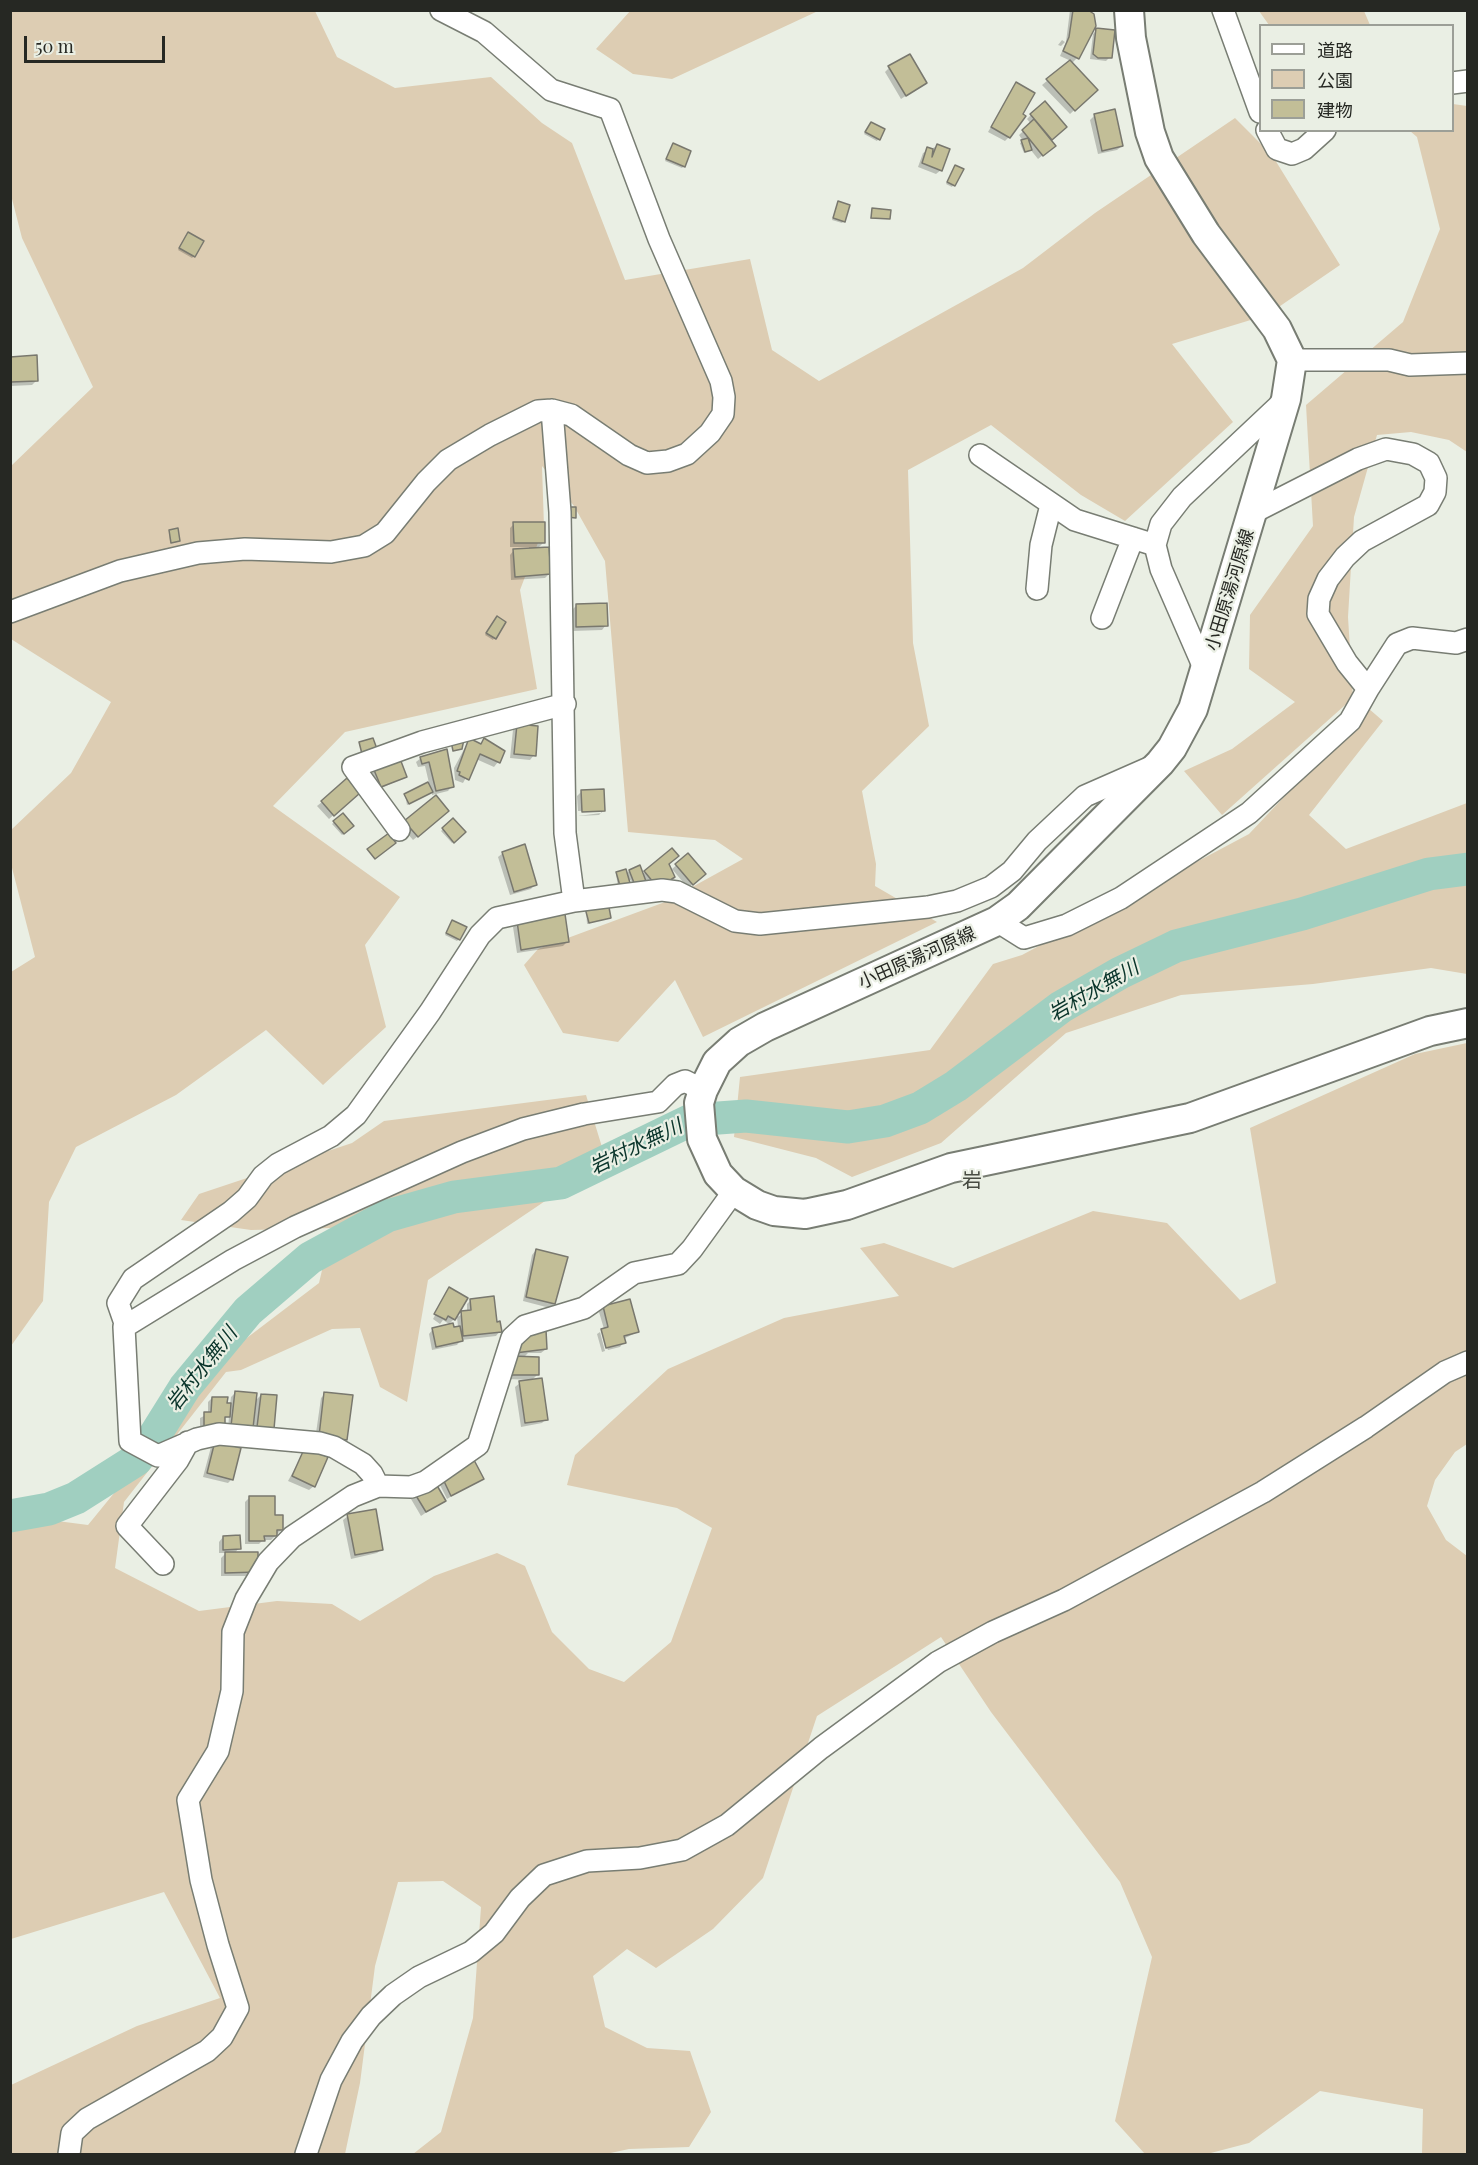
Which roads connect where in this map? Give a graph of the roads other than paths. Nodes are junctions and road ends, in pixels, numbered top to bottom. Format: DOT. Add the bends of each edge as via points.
graph roads {
  1 [pos="441,10"];
  2 [pos="1223,10"];
  3 [pos="1131,11"];
  4 [pos="1259,109"];
  5 [pos="1268,132"];
  6 [pos="1323,132"];
  7 [pos="1292,360"];
  8 [pos="1467,363"];
  9 [pos="1286,399"];
  10 [pos="552,410"];
  11 [pos="980,455"];
  12 [pos="1051,505"];
  13 [pos="1254,512"];
  14 [pos="1133,538"];
  15 [pos="1155,545"];
  16 [pos="1037,589"];
  17 [pos="10,612"];
  18 [pos="1102,618"];
  19 [pos="1467,639"];
  20 [pos="1205,670"];
  21 [pos="1368,689"];
  22 [pos="565,705"];
  23 [pos="1160,763"];
  24 [pos="399,830"];
  25 [pos="574,901"];
  26 [pos="998,921"];
  27 [pos="1467,1023"];
  28 [pos="701,1096"];
  29 [pos="734,1191"];
  30 [pos="126,1326"];
  31 [pos="1467,1362"];
  32 [pos="188,1442"];
  33 [pos="378,1486"];
  34 [pos="163,1564"];
  35 [pos="304,2152"];
  36 [pos="69,2154"];
  1 -- 10 [label="street" via="484,32 551,90 610,109 724,397 723,414 710,433 687,454 647,463 571,415"];
  2 -- 4 [label="street"];
  3 -- 7 [label="main road" via="1131,38 1159,158 1206,234 1277,329"];
  5 -- 6 [label="street" via="1277,149 1292,154"];
  7 -- 8 [label="street"];
  7 -- 9 [label="main road, 小田原湯河原線"];
  9 -- 13 [label="main road, 小田原湯河原線"];
  9 -- 15 [label="street" via="1182,497 1161,524"];
  10 -- 17 [label="street" via="538,411 516,421 448,460 386,533 363,546 331,552 245,549 198,553 120,571"];
  10 -- 22 [label="street" via="560,512"];
  11 -- 12 [label="street"];
  12 -- 14 [label="street" via="1075,520"];
  12 -- 16 [label="street" via="1041,545"];
  13 -- 20 [label="main road, 小田原湯河原線"];
  13 -- 21 [label="street" via="1358,459 1386,449 1413,454 1429,463 1436,478 1428,506 1362,541 1328,579 1319,599 1318,614 1326,630"];
  14 -- 15 [label="street"];
  14 -- 18 [label="street"];
  15 -- 20 [label="street" via="1161,569"];
  19 -- 21 [label="street" via="1456,643 1412,638 1397,644"];
  20 -- 23 [label="main road, 小田原湯河原線" via="1193,710"];
  21 -- 26 [label="street" via="1350,721 1249,813 1122,898 1067,925 1024,938"];
  22 -- 24 [label="street" via="422,742 353,767"];
  22 -- 25 [label="street" via="565,833"];
  23 -- 25 [label="street" via="1085,796 1037,841 1012,871 991,887 957,902 760,924 735,921 677,892 662,890"];
  23 -- 26 [label="main road, 小田原湯河原線" via="1018,906"];
  25 -- 30 [label="street" via="497,918 480,935 356,1115 330,1136 278,1164 231,1212 133,1279 118,1303"];
  26 -- 28 [label="main road, 小田原湯河原線" via="765,1027 717,1062"];
  27 -- 29 [label="main road" via="1430,1031 1190,1118 951,1168 847,1205 805,1214 774,1211"];
  28 -- 29 [label="main road" via="702,1139 718,1174"];
  28 -- 30 [label="street" via="685,1081 658,1102 524,1129 462,1152 295,1227"];
  29 -- 33 [label="street" via="678,1264 634,1273 584,1308 525,1326 512,1338 478,1445 425,1482 411,1487"];
  30 -- 32 [label="street" via="130,1441 158,1456"];
  31 -- 35 [label="street" via="1445,1372 1263,1492 1064,1600 938,1662 718,1830 682,1850 640,1858 588,1861 544,1875 520,1898 494,1933 471,1952 419,1977 372,2016 352,2041 331,2080"];
  32 -- 33 [label="street" via="219,1434 320,1443 363,1464"];
  32 -- 34 [label="street" via="127,1526"];
  33 -- 36 [label="street" via="344,1501 292,1537 268,1562 246,1599 233,1632 232,1691 218,1751 188,1800 209,1913 238,2008 222,2037 207,2051 87,2119 72,2133"];
}
